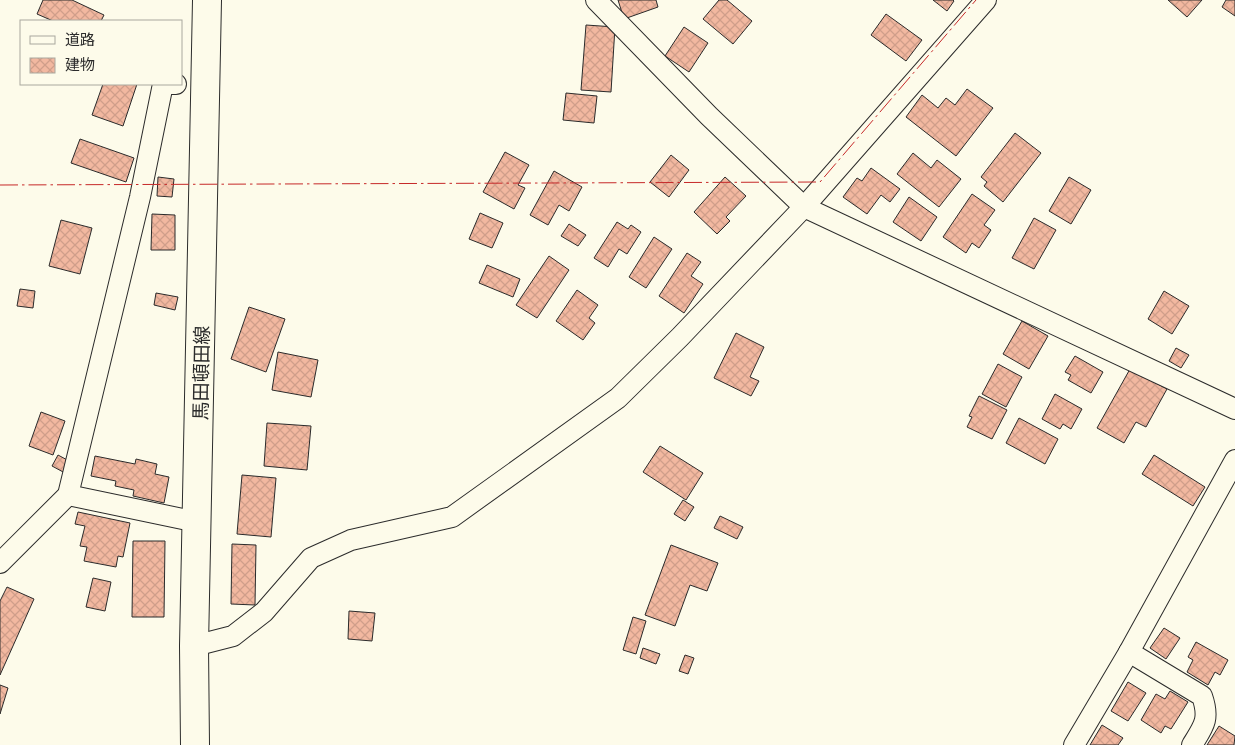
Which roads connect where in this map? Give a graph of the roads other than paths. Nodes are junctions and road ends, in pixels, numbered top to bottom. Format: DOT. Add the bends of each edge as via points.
graph roads {
  1 [pos="207,0"];
  2 [pos="596,0"];
  3 [pos="986,0"];
  4 [pos="194,83"];
  5 [pos="162,85"];
  6 [pos="804,207"];
  7 [pos="1235,409"];
  8 [pos="1235,460"];
  9 [pos="68,495"];
  10 [pos="197,522"];
  11 [pos="0,563"];
  12 [pos="194,646"];
  13 [pos="1129,652"];
  14 [pos="195,745"];
  15 [pos="1074,745"];
  16 [pos="1192,745"];
  1 -- 4 [label="main road, 馬田頓田線"];
  2 -- 6 [label="street" via="709,116"];
  3 -- 6 [label="street"];
  4 -- 10 [label="main road, 馬田頓田線"];
  5 -- 9 [label="street" via="140,197"];
  6 -- 7 [label="street"];
  6 -- 12 [label="street" via="618,398 452,517 351,540 311,558 264,612 233,636"];
  8 -- 13 [label="street"];
  9 -- 10 [label="street"];
  9 -- 11 [label="street"];
  10 -- 12 [label="main road, 馬田頓田線"];
  12 -- 14 [label="main road, 馬田頓田線"];
  13 -- 15 [label="street"];
  13 -- 16 [label="street" via="1202,696 1207,710 1206,724"];
}
